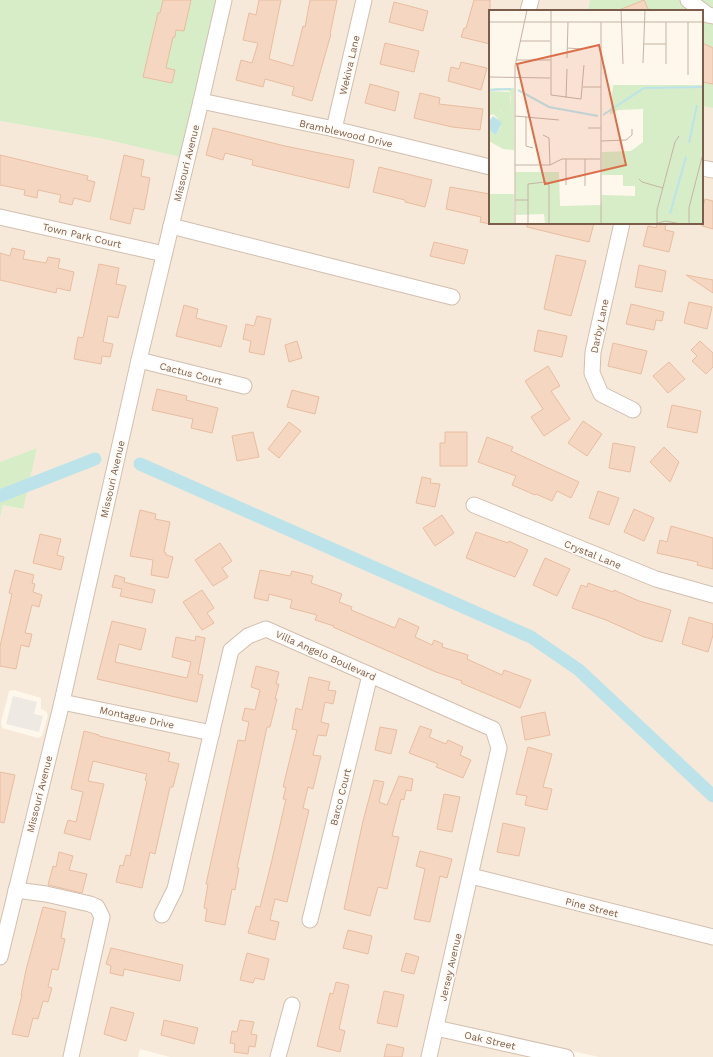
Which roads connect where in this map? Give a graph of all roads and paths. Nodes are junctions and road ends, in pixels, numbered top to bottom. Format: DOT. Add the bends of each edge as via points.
graph roads {
  1 [pos="224,0"];
  2 [pos="364,0"];
  3 [pos="531,0"];
  4 [pos="688,0"];
  5 [pos="528,10"];
  6 [pos="701,10"];
  7 [pos="703,11"];
  8 [pos="713,16"];
  9 [pos="201,101"];
  10 [pos="334,129"];
  11 [pos="489,167"];
  12 [pos="703,168"];
  13 [pos="713,170"];
  14 [pos="0,216"];
  15 [pos="622,224"];
  16 [pos="171,226"];
  17 [pos="164,254"];
  18 [pos="452,297"];
  19 [pos="139,360"];
  20 [pos="244,386"];
  21 [pos="633,410"];
  22 [pos="474,505"];
  23 [pos="713,595"];
  24 [pos="370,675"];
  25 [pos="62,702"];
  26 [pos="212,733"];
  27 [pos="471,876"];
  28 [pos="16,890"];
  29 [pos="162,915"];
  30 [pos="310,920"];
  31 [pos="713,937"];
  32 [pos="0,957"];
  33 [pos="292,1005"];
  34 [pos="436,1028"];
  35 [pos="71,1057"];
  36 [pos="278,1057"];
  37 [pos="429,1057"];
  38 [pos="566,1057"];
  1 -- 9 [label="street, Missouri Avenue"];
  2 -- 10 [label="street, Wekiva Lane"];
  3 -- 5 [label="street"];
  4 -- 6 [label="street"];
  7 -- 8 [label="street"];
  9 -- 10 [label="street, Bramblewood Drive"];
  9 -- 16 [label="street, Missouri Avenue"];
  10 -- 11 [label="street, Bramblewood Drive"];
  12 -- 13 [label="street"];
  14 -- 17 [label="street, Town Park Court"];
  15 -- 21 [label="street, Darby Lane" via="593,352 592,373 601,394"];
  16 -- 17 [label="street, Missouri Avenue"];
  16 -- 18 [label="street"];
  17 -- 19 [label="street, Missouri Avenue"];
  19 -- 20 [label="street, Cactus Court"];
  19 -- 25 [label="street, Missouri Avenue"];
  22 -- 23 [label="street, Crystal Lane" via="656,580"];
  24 -- 26 [label="street, Villa Angelo Boulevard" via="266,629 248,636 231,650"];
  24 -- 27 [label="street, Villa Angelo Boulevard" via="493,729 499,748"];
  24 -- 30 [label="street, Barco Court"];
  25 -- 26 [label="street, Montague Drive"];
  25 -- 28 [label="street, Missouri Avenue"];
  26 -- 29 [label="street, Villa Angelo Boulevard" via="175,889"];
  27 -- 31 [label="street, Pine Street"];
  27 -- 34 [label="street, Jersey Avenue"];
  28 -- 32 [label="street, Missouri Avenue"];
  28 -- 35 [label="street" via="90,904 97,907 102,917"];
  33 -- 36 [label="street"];
  34 -- 37 [label="street, Jersey Avenue"];
  34 -- 38 [label="street, Oak Street"];
}
